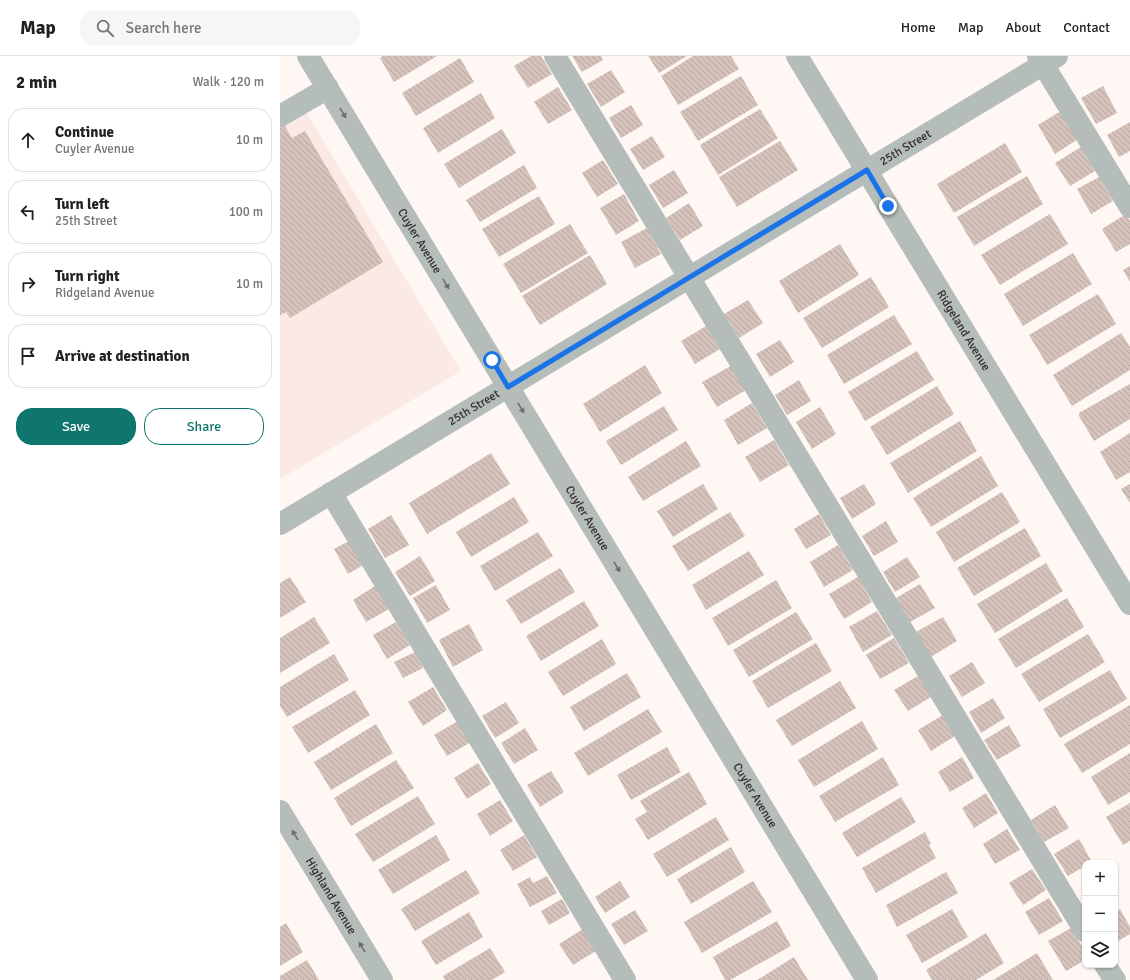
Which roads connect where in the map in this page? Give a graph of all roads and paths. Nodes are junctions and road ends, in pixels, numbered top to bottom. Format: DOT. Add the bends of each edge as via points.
graph roads {
  1 [pos="308,56"];
  2 [pos="555,56"];
  3 [pos="797,56"];
  4 [pos="1046,59"];
  5 [pos="328,88"];
  6 [pos="280,116"];
  7 [pos="867,170"];
  8 [pos="1130,207"];
  9 [pos="689,278"];
  10 [pos="508,387"];
  11 [pos="331,494"];
  12 [pos="280,524"];
  13 [pos="1130,604"];
  14 [pos="280,811"];
  15 [pos="1082,926"];
  16 [pos="1107,968"];
  17 [pos="382,980"];
  18 [pos="625,980"];
  19 [pos="867,980"];
  20 [pos="1114,980"];
  1 -- 5 [label="street, Cuyler Avenue"];
  2 -- 9 [label="street"];
  3 -- 7 [label="street, Ridgeland Avenue"];
  4 -- 7 [label="street, 25th Street"];
  4 -- 8 [label="street"];
  5 -- 6 [label="street"];
  5 -- 10 [label="street, Cuyler Avenue, one-way"];
  7 -- 9 [label="street, 25th Street"];
  7 -- 13 [label="street, Ridgeland Avenue"];
  9 -- 10 [label="street, 25th Street"];
  9 -- 15 [label="street"];
  10 -- 11 [label="street, 25th Street"];
  10 -- 19 [label="street, Cuyler Avenue, one-way"];
  11 -- 12 [label="street, 25th Street"];
  11 -- 18 [label="street"];
  17 -- 14 [label="street, Highland Avenue, one-way"];
  16 -- 20 [label="street"];
}
